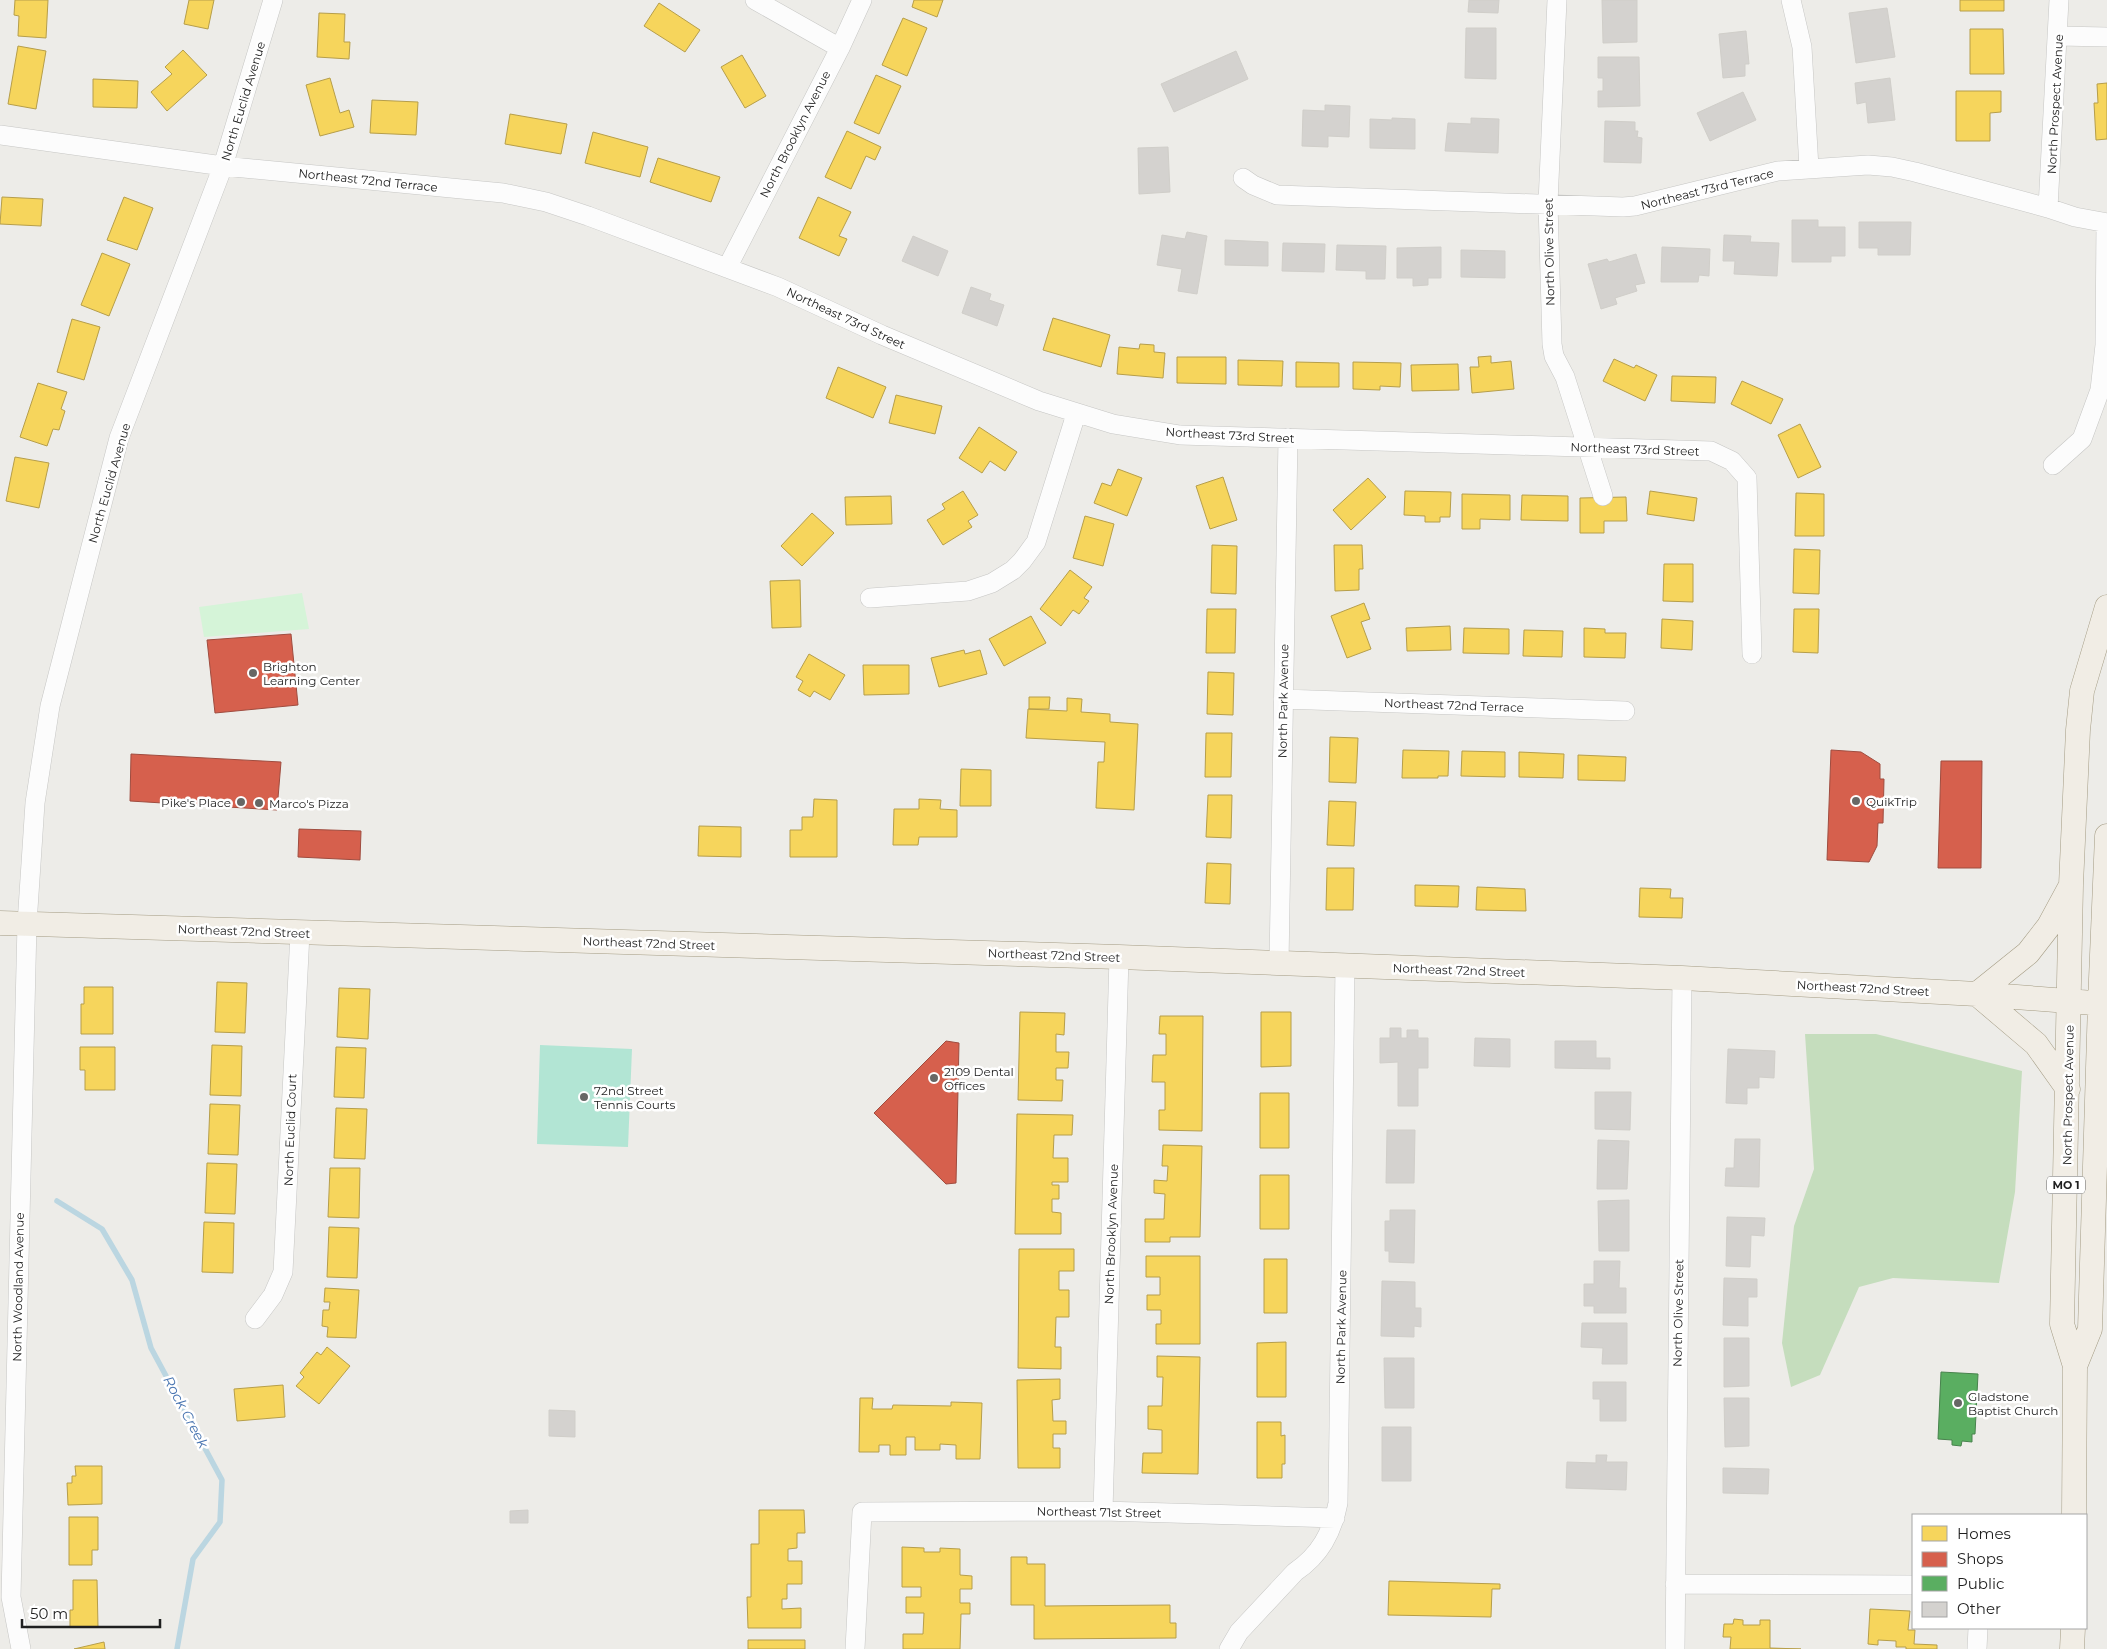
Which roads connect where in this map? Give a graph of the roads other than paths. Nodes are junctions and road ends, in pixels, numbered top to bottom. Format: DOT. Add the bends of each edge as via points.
graph roads {
  1 [pos="273,0"];
  2 [pos="755,0"];
  3 [pos="862,0"];
  4 [pos="1557,0"];
  5 [pos="1791,0"];
  6 [pos="2059,0"];
  7 [pos="2058,36"];
  8 [pos="2107,37"];
  9 [pos="840,48"];
  10 [pos="0,135"];
  11 [pos="223,166"];
  12 [pos="1809,168"];
  13 [pos="1243,178"];
  14 [pos="1548,203"];
  15 [pos="2048,208"];
  16 [pos="2106,223"];
  17 [pos="727,268"];
  18 [pos="1076,414"];
  19 [pos="1288,438"];
  20 [pos="1587,447"];
  21 [pos="2053,465"];
  22 [pos="1603,496"];
  23 [pos="870,598"];
  24 [pos="2107,607"];
  25 [pos="1752,654"];
  26 [pos="1284,699"];
  27 [pos="1625,711"];
  28 [pos="2107,836"];
  29 [pos="2071,885"];
  30 [pos="2105,908"];
  31 [pos="0,923"];
  32 [pos="27,924"];
  33 [pos="300,933"];
  34 [pos="1119,957"];
  35 [pos="1279,963"];
  36 [pos="1345,966"];
  37 [pos="1682,978"];
  38 [pos="1977,994"];
  39 [pos="2070,1001"];
  40 [pos="2103,1003"];
  41 [pos="2068,1088"];
  42 [pos="255,1319"];
  43 [pos="2075,1366"];
  44 [pos="1103,1511"];
  45 [pos="2074,1514"];
  46 [pos="1335,1518"];
  47 [pos="1676,1584"];
  48 [pos="1912,1585"];
  49 [pos="1978,1629"];
  50 [pos="2073,1629"];
  51 [pos="21,1649"];
  52 [pos="855,1649"];
  53 [pos="1229,1649"];
  54 [pos="1675,1649"];
  55 [pos="1977,1649"];
  56 [pos="2072,1649"];
  1 -- 11 [label="street, North Euclid Avenue"];
  2 -- 9 [label="street"];
  3 -- 9 [label="street, North Brooklyn Avenue"];
  4 -- 14 [label="street, North Olive Street"];
  5 -- 12 [label="street" via="1802,47"];
  6 -- 7 [label="street, North Prospect Avenue"];
  7 -- 8 [label="street"];
  7 -- 15 [label="street, North Prospect Avenue"];
  9 -- 17 [label="street, North Brooklyn Avenue"];
  10 -- 11 [label="street, Northeast 72nd Terrace"];
  11 -- 17 [label="street, Northeast 72nd Terrace" via="503,193 546,202 588,216"];
  11 -- 32 [label="street, North Euclid Avenue" via="119,438 80,587 50,706 35,803"];
  12 -- 14 [label="street, Northeast 73rd Terrace" via="1778,171 1635,206"];
  12 -- 15 [label="street, Northeast 73rd Terrace" via="1892,167"];
  13 -- 14 [label="street, Northeast 73rd Terrace" via="1277,195"];
  14 -- 20 [label="street, North Olive Street" via="1552,344"];
  15 -- 16 [label="street, Northeast 73rd Terrace"];
  16 -- 21 [label="street" via="2105,345 2100,390 2082,439"];
  17 -- 18 [label="street, Northeast 73rd Street"];
  18 -- 19 [label="street, Northeast 73rd Street" via="1180,435"];
  18 -- 23 [label="street" via="1036,542 1013,570 992,583 968,591"];
  19 -- 20 [label="street, Northeast 73rd Street"];
  19 -- 26 [label="street, North Park Avenue"];
  20 -- 22 [label="street, North Olive Street"];
  20 -- 25 [label="street, Northeast 73rd Street" via="1711,451 1732,460 1747,478"];
  24 -- 29 [label="main road, MO 1" via="2082,691"];
  26 -- 27 [label="street, Northeast 72nd Terrace"];
  26 -- 35 [label="street, North Park Avenue"];
  28 -- 30 [label="main road, MO 1"];
  29 -- 38 [label="main road" via="2049,926 2028,953"];
  29 -- 39 [label="main road, MO 1"];
  30 -- 40 [label="main road, MO 1"];
  31 -- 32 [label="main road, Northeast 72nd Street"];
  32 -- 33 [label="main road, Northeast 72nd Street"];
  32 -- 51 [label="street, North Woodland Avenue" via="10,1597"];
  33 -- 34 [label="main road, Northeast 72nd Street"];
  33 -- 42 [label="street, North Euclid Court" via="283,1272 273,1295"];
  34 -- 35 [label="main road, Northeast 72nd Street"];
  34 -- 44 [label="street, North Brooklyn Avenue"];
  35 -- 36 [label="main road, Northeast 72nd Street"];
  36 -- 37 [label="main road, Northeast 72nd Street"];
  36 -- 46 [label="street, North Park Avenue" via="1339,1492"];
  37 -- 38 [label="main road, Northeast 72nd Street"];
  37 -- 47 [label="street, North Olive Street"];
  38 -- 39 [label="main road, Northeast 72nd Street"];
  38 -- 41 [label="main road" via="2036,1044"];
  39 -- 40 [label="main road, Northeast 72nd Street"];
  39 -- 41 [label="main road, North Prospect Avenue / MO 1"];
  40 -- 43 [label="main road, North Prospect Avenue / MO 1" via="2090,1329"];
  41 -- 43 [label="main road, North Prospect Avenue / MO 1" via="2062,1324"];
  43 -- 45 [label="main road, North Prospect Avenue / MO 1"];
  44 -- 46 [label="street, Northeast 71st Street"];
  44 -- 52 [label="street, Northeast 71st Street" via="862,1512"];
  46 -- 53 [label="street, North Park Avenue" via="1322,1548 1239,1632"];
  47 -- 48 [label="street"];
  47 -- 54 [label="street, North Olive Street"];
  49 -- 55 [label="street"];
  50 -- 56 [label="main road"];
}
